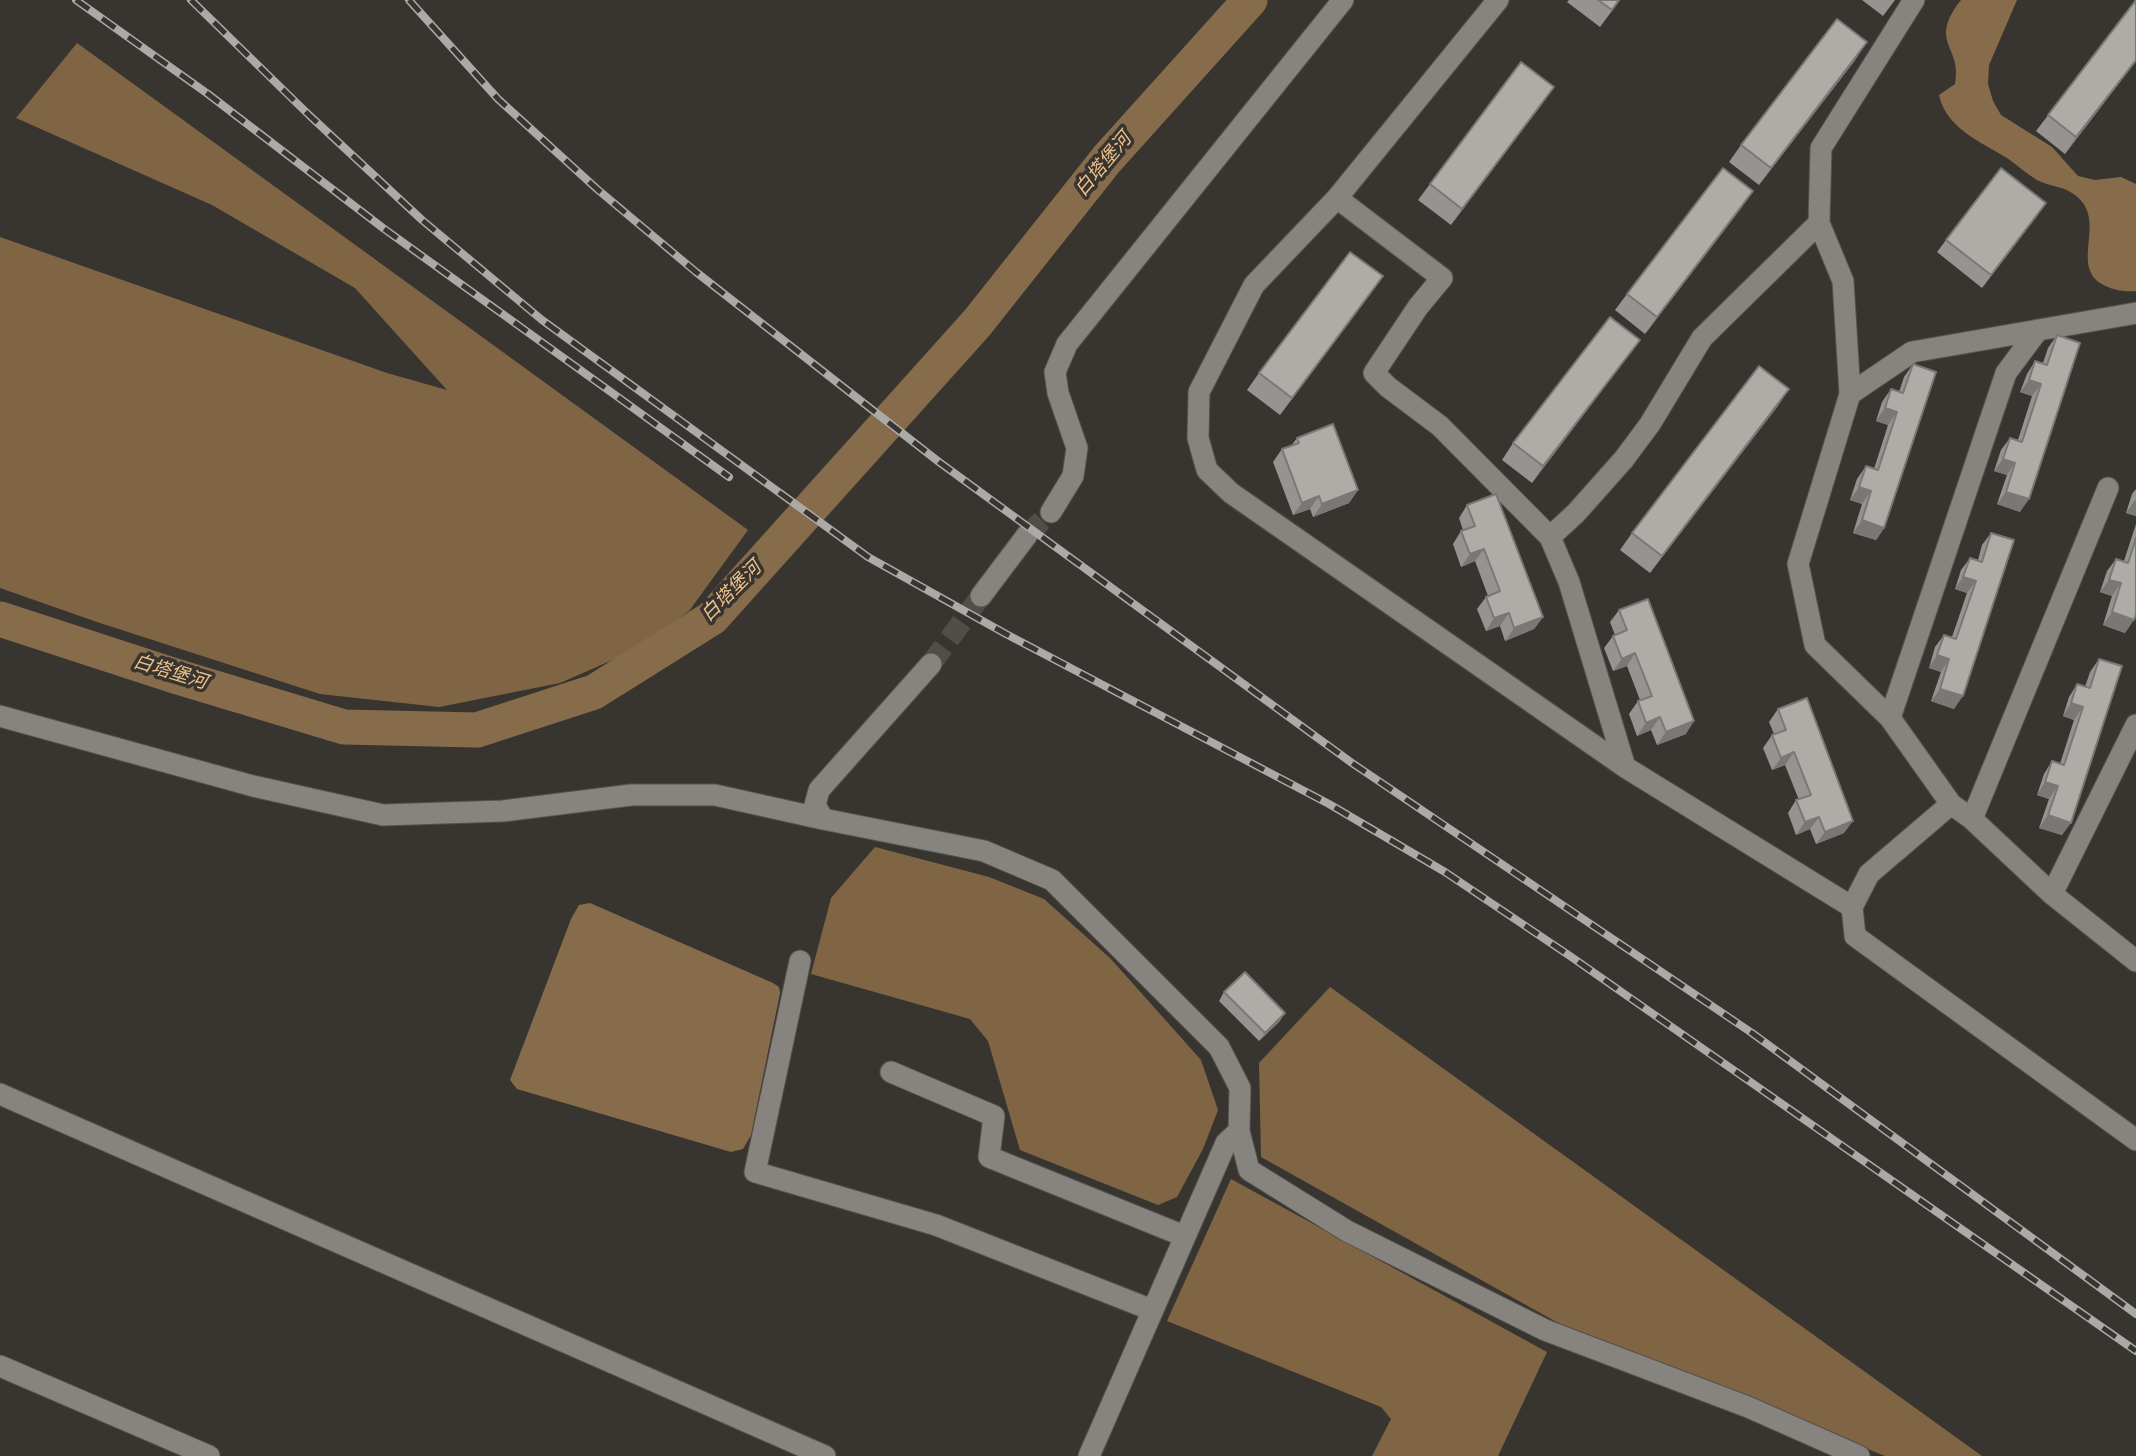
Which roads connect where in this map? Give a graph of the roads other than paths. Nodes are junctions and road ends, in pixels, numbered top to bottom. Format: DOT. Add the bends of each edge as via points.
graph roads {
  1 [pos="1343,0"];
  2 [pos="1498,0"];
  3 [pos="1914,0"];
  4 [pos="1337,198"];
  5 [pos="1819,223"];
  6 [pos="2136,313"];
  7 [pos="2038,330"];
  8 [pos="1850,394"];
  9 [pos="2108,488"];
  10 [pos="1051,512"];
  11 [pos="1027,535"];
  12 [pos="1550,537"];
  13 [pos="981,596"];
  14 [pos="931,664"];
  15 [pos="0,716"];
  16 [pos="1891,718"];
  17 [pos="2136,726"];
  18 [pos="1625,767"];
  19 [pos="1951,804"];
  20 [pos="1972,819"];
  21 [pos="823,820"];
  22 [pos="2052,894"];
  23 [pos="1852,907"];
  24 [pos="800,961"];
  25 [pos="2136,961"];
  26 [pos="891,1072"];
  27 [pos="0,1094"];
  28 [pos="1240,1131"];
  29 [pos="2136,1140"];
  30 [pos="1184,1237"];
  31 [pos="1152,1310"];
  32 [pos="0,1366"];
  33 [pos="209,1456"];
  34 [pos="825,1456"];
  35 [pos="1089,1456"];
  36 [pos="1859,1456"];
  1 -- 10 [label="street" via="1068,344 1055,372 1077,448 1073,476"];
  2 -- 4 [label="street"];
  3 -- 5 [label="street" via="1821,148"];
  4 -- 12 [label="street" via="1442,278 1374,373 1440,426"];
  4 -- 18 [label="street" via="1254,285 1199,392 1198,438 1207,470 1231,493"];
  5 -- 8 [label="street" via="1843,281"];
  5 -- 12 [label="street" via="1702,338 1624,459"];
  6 -- 7 [label="street"];
  7 -- 8 [label="street" via="1912,352"];
  7 -- 16 [label="street" via="2006,373"];
  8 -- 16 [label="street" via="1798,564 1815,645"];
  9 -- 20 [label="street"];
  11 -- 13 [label="street"];
  12 -- 18 [label="street" via="1569,582"];
  14 -- 21 [label="street" via="819,790 815,805"];
  15 -- 21 [label="street" via="253,786 383,815 503,811 631,796 715,794"];
  16 -- 19 [label="street"];
  17 -- 22 [label="street"];
  18 -- 23 [label="street"];
  19 -- 20 [label="street"];
  19 -- 23 [label="street" via="1869,874"];
  20 -- 22 [label="street"];
  21 -- 28 [label="street" via="984,850 1052,880 1219,1047 1240,1088"];
  22 -- 25 [label="street"];
  23 -- 29 [label="street" via="1855,936"];
  24 -- 31 [label="street" via="755,1172 936,1225"];
  26 -- 30 [label="street" via="994,1116 989,1157"];
  27 -- 34 [label="street"];
  28 -- 30 [label="street" via="1226,1143"];
  28 -- 36 [label="street" via="1249,1170 1347,1231 1545,1330 1748,1406"];
  30 -- 31 [label="street"];
  31 -- 35 [label="street"];
  32 -- 33 [label="street"];
}
